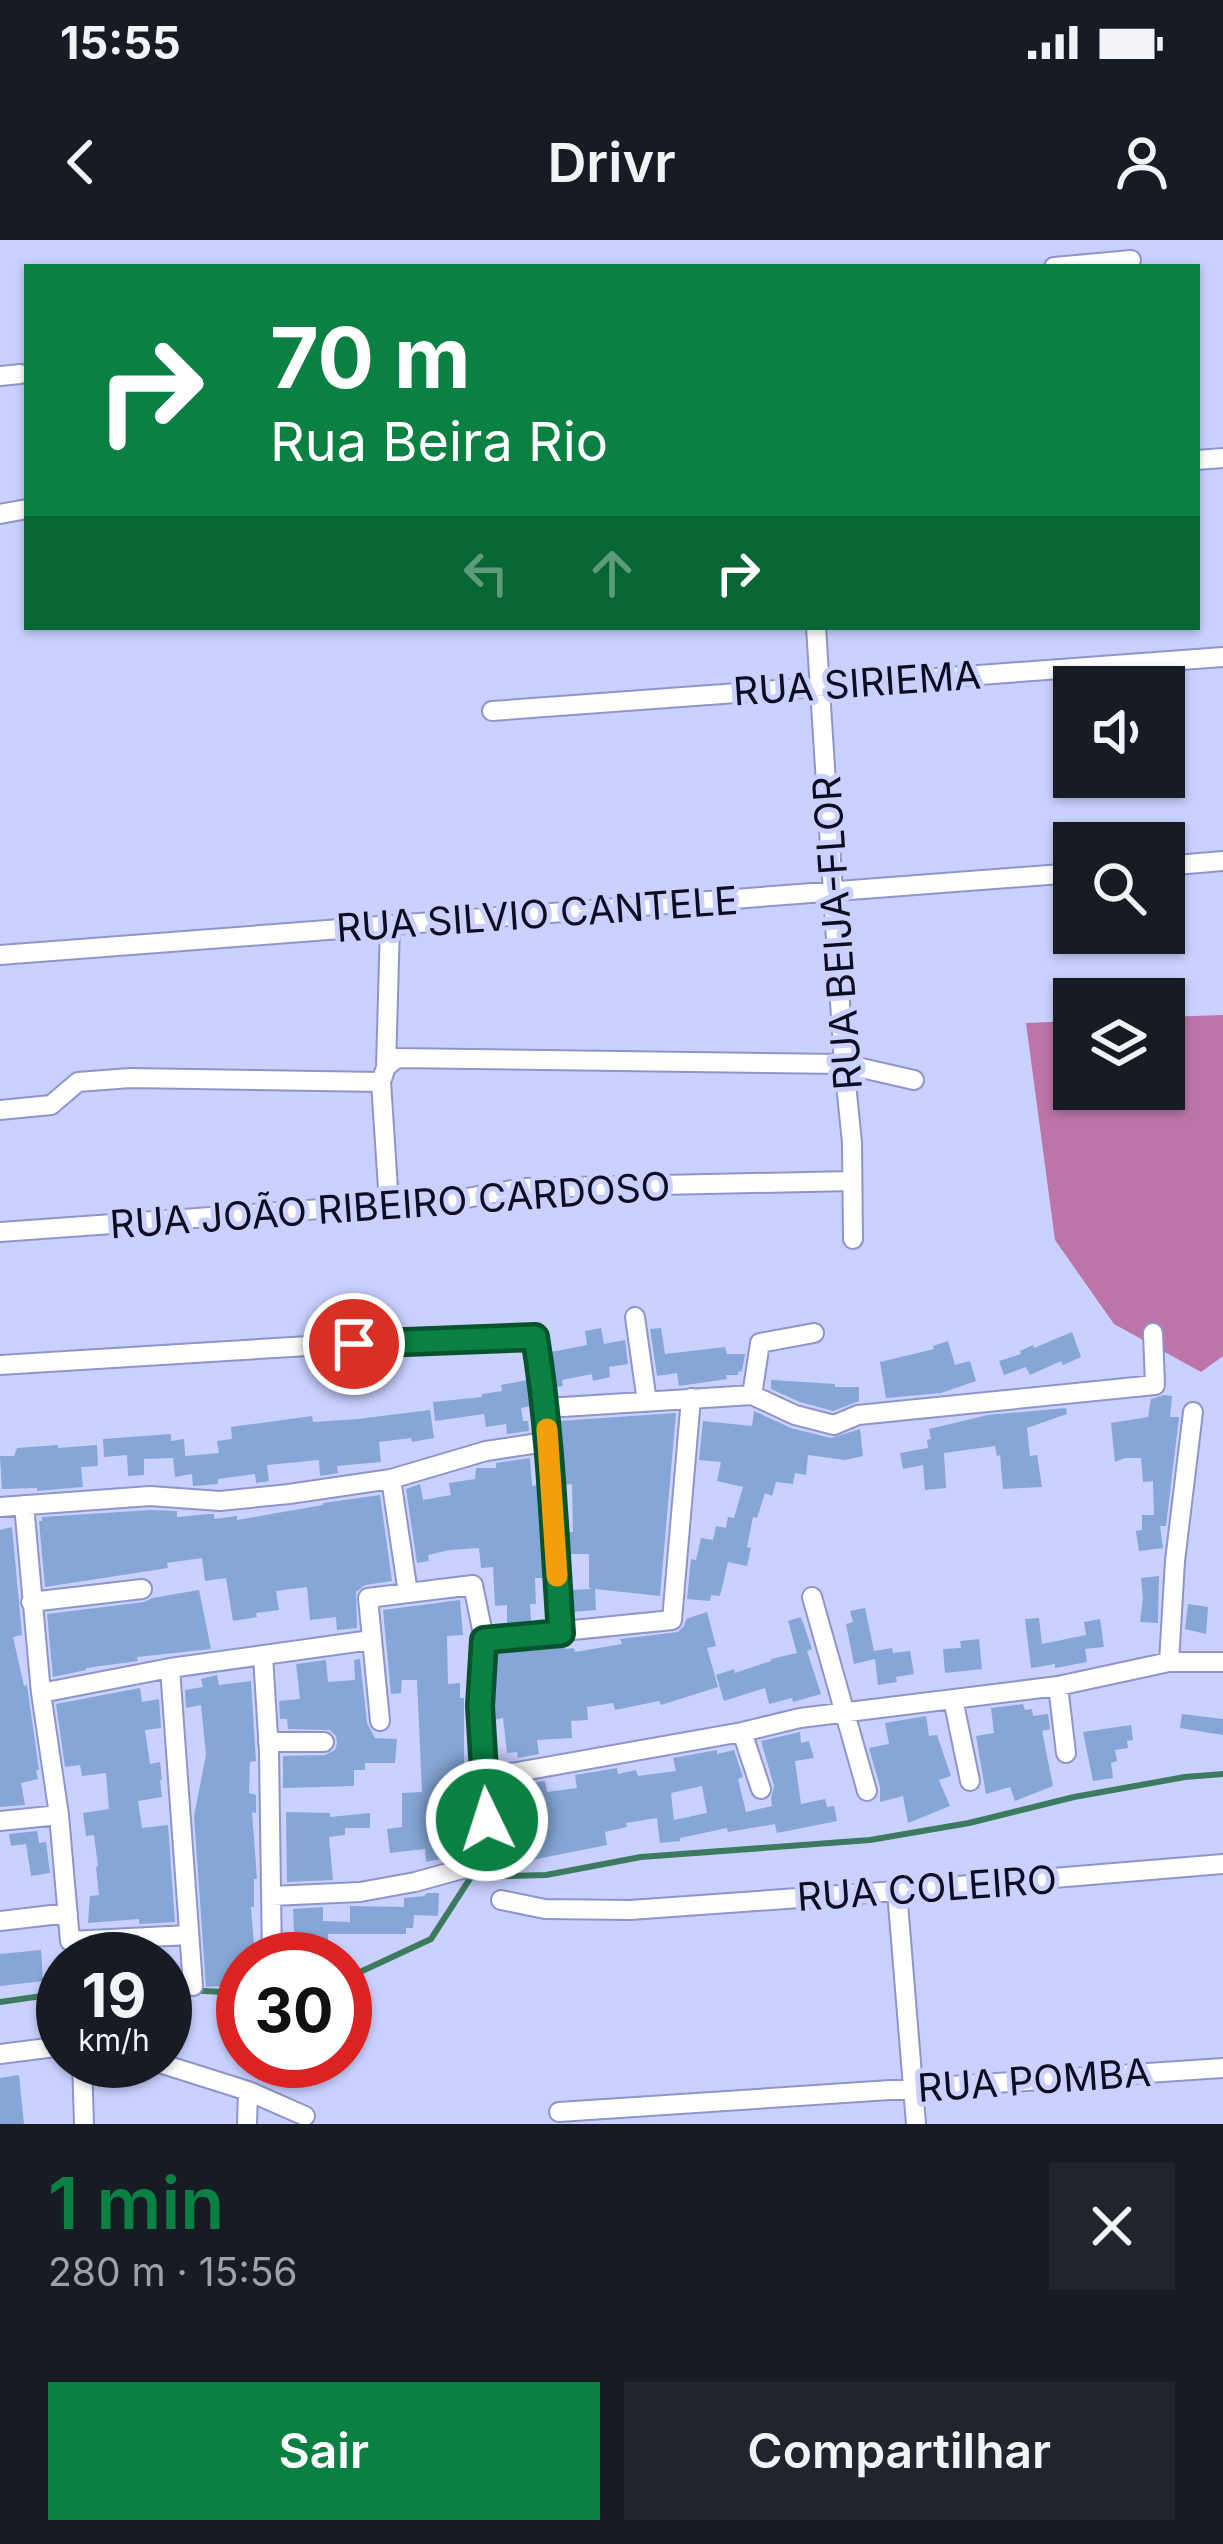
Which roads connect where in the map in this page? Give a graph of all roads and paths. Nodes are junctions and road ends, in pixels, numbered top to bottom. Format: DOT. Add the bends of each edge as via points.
graph roads {
  1 [pos="1131,260"];
  2 [pos="1087,264"];
  3 [pos="815,630"];
  4 [pos="1223,656"];
  5 [pos="820,686"];
  6 [pos="492,711"];
  7 [pos="1223,861"];
  8 [pos="1185,864"];
  9 [pos="1053,874"];
  10 [pos="834,891"];
  11 [pos="391,925"];
  12 [pos="0,956"];
  13 [pos="844,1064"];
  14 [pos="388,1069"];
  15 [pos="914,1080"];
  16 [pos="0,1111"];
  17 [pos="852,1181"];
  18 [pos="388,1204"];
  19 [pos="0,1232"];
  20 [pos="853,1239"];
  21 [pos="635,1317"];
  22 [pos="814,1333"];
  23 [pos="1153,1333"];
  24 [pos="0,1365"];
  25 [pos="752,1395"];
  26 [pos="691,1398"];
  27 [pos="647,1402"];
  28 [pos="547,1408"];
  29 [pos="1192,1412"];
  30 [pos="547,1442"];
  31 [pos="391,1479"];
  32 [pos="24,1505"];
  33 [pos="0,1507"];
  34 [pos="142,1589"];
  35 [pos="408,1593"];
  36 [pos="812,1597"];
  37 [pos="31,1602"];
  38 [pos="561,1633"];
  39 [pos="371,1640"];
  40 [pos="484,1640"];
  41 [pos="263,1656"];
  42 [pos="1169,1662"];
  43 [pos="1223,1662"];
  44 [pos="170,1668"];
  45 [pos="1058,1686"];
  46 [pos="40,1693"];
  47 [pos="953,1699"];
  48 [pos="846,1713"];
  49 [pos="380,1721"];
  50 [pos="742,1732"];
  51 [pos="268,1742"];
  52 [pos="324,1742"];
  53 [pos="1066,1754"];
  54 [pos="483,1778"];
  55 [pos="970,1781"];
  56 [pos="760,1789"];
  57 [pos="867,1791"];
  58 [pos="58,1815"];
  59 [pos="0,1821"];
  60 [pos="1223,1864"];
  61 [pos="897,1891"];
  62 [pos="271,1896"];
  63 [pos="501,1900"];
  64 [pos="68,1913"];
  65 [pos="0,1922"];
  66 [pos="69,1932"];
  67 [pos="189,1932"];
  68 [pos="272,1932"];
  69 [pos="192,1965"];
  70 [pos="194,1986"];
  71 [pos="36,2049"];
  72 [pos="0,2054"];
  73 [pos="1223,2068"];
  74 [pos="192,2073"];
  75 [pos="83,2088"];
  76 [pos="914,2088"];
  77 [pos="248,2091"];
  78 [pos="559,2112"];
  79 [pos="305,2116"];
  80 [pos="84,2124"];
  81 [pos="247,2124"];
  82 [pos="916,2124"];
  1 -- 2 [label="street"];
  3 -- 5 [label="street, RUA BEIJA-FLOR"];
  4 -- 5 [label="street, RUA SIRIEMA"];
  5 -- 6 [label="street, RUA SIRIEMA"];
  5 -- 10 [label="street, RUA BEIJA-FLOR"];
  7 -- 8 [label="street"];
  9 -- 10 [label="street, RUA SILVIO CANTELE"];
  10 -- 11 [label="street, RUA SILVIO CANTELE"];
  10 -- 13 [label="street, RUA BEIJA-FLOR"];
  11 -- 12 [label="street, RUA SILVIO CANTELE"];
  11 -- 14 [label="street"];
  13 -- 14 [label="street"];
  13 -- 15 [label="street"];
  13 -- 17 [label="street, RUA BEIJA-FLOR"];
  14 -- 16 [label="street" via="78,1082 51,1105"];
  14 -- 18 [label="street"];
  17 -- 18 [label="street, RUA JOÃO RIBEIRO CARDOSO" via="523,1188"];
  17 -- 20 [label="street, RUA BEIJA-FLOR"];
  18 -- 19 [label="street, RUA JOÃO RIBEIRO CARDOSO"];
  21 -- 27 [label="street"];
  22 -- 25 [label="street" via="760,1343"];
  23 -- 25 [label="street" via="1154,1385 1037,1391 834,1425"];
  24 -- 28 [label="street" via="535,1337"];
  25 -- 26 [label="street"];
  26 -- 27 [label="street"];
  26 -- 38 [label="street" via="672,1620"];
  27 -- 28 [label="street"];
  28 -- 30 [label="street"];
  29 -- 42 [label="street"];
  30 -- 31 [label="street"];
  30 -- 38 [label="street"];
  31 -- 32 [label="street" via="220,1502 150,1496"];
  31 -- 35 [label="street"];
  32 -- 33 [label="street"];
  32 -- 37 [label="street"];
  34 -- 37 [label="street"];
  35 -- 39 [label="street" via="368,1598"];
  35 -- 40 [label="street" via="473,1585"];
  36 -- 48 [label="street"];
  37 -- 46 [label="street"];
  38 -- 40 [label="street"];
  39 -- 41 [label="street"];
  39 -- 49 [label="street"];
  40 -- 54 [label="street"];
  41 -- 44 [label="street"];
  41 -- 51 [label="street"];
  42 -- 43 [label="street"];
  42 -- 45 [label="street"];
  44 -- 46 [label="street"];
  44 -- 67 [label="street"];
  45 -- 47 [label="street"];
  45 -- 53 [label="street"];
  46 -- 58 [label="street"];
  47 -- 48 [label="street"];
  47 -- 55 [label="street"];
  48 -- 50 [label="street"];
  48 -- 57 [label="street"];
  50 -- 54 [label="street"];
  50 -- 56 [label="street"];
  51 -- 52 [label="street"];
  51 -- 62 [label="street"];
  54 -- 62 [label="street" via="491,1861 360,1892"];
  58 -- 59 [label="street"];
  58 -- 64 [label="street"];
  60 -- 61 [label="street, RUA COLEIRO"];
  61 -- 63 [label="street, RUA COLEIRO" via="630,1910 544,1910"];
  61 -- 76 [label="street"];
  62 -- 68 [label="street"];
  64 -- 65 [label="street"];
  64 -- 66 [label="street"];
  69 -- 70 [label="street"];
  71 -- 72 [label="street"];
  73 -- 76 [label="street, RUA POMBA"];
  74 -- 77 [label="street"];
  75 -- 80 [label="street"];
  76 -- 78 [label="street, RUA POMBA"];
  76 -- 82 [label="street"];
  77 -- 79 [label="street"];
  77 -- 81 [label="street"];
}
